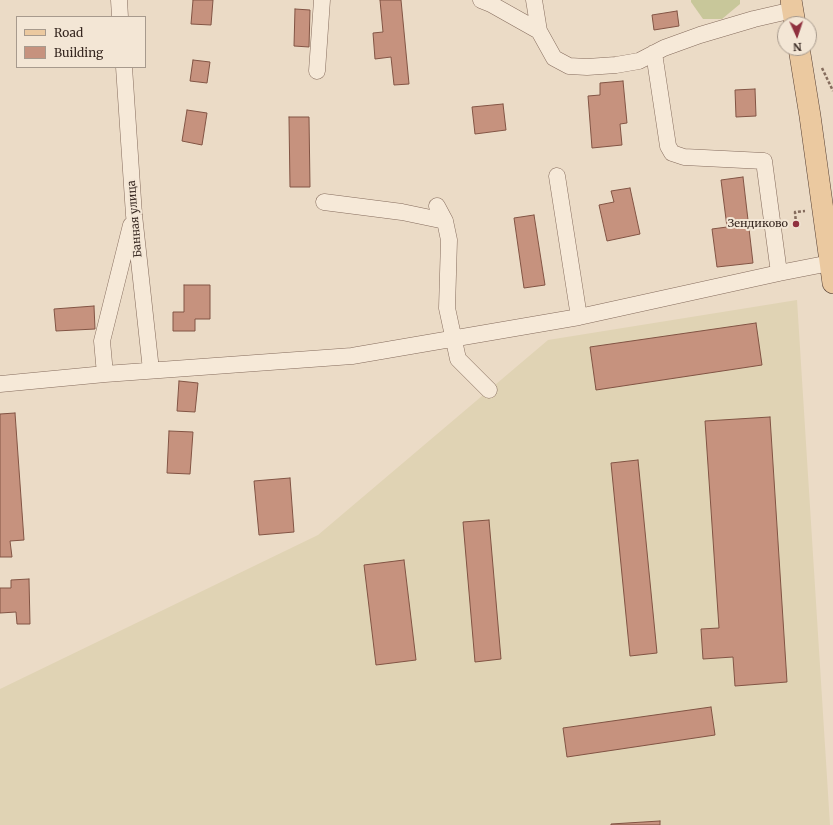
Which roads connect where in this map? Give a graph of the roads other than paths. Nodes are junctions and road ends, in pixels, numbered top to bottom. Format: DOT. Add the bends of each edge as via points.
graph roads {
  1 [pos="119,0"];
  2 [pos="322,0"];
  3 [pos="481,0"];
  4 [pos="534,0"];
  5 [pos="793,11"];
  6 [pos="120,16"];
  7 [pos="539,31"];
  8 [pos="654,53"];
  9 [pos="800,56"];
  10 [pos="124,68"];
  11 [pos="317,71"];
  12 [pos="557,176"];
  13 [pos="324,202"];
  14 [pos="437,206"];
  15 [pos="134,215"];
  16 [pos="445,221"];
  17 [pos="779,273"];
  18 [pos="832,273"];
  19 [pos="579,317"];
  20 [pos="453,339"];
  21 [pos="152,370"];
  22 [pos="105,374"];
  23 [pos="0,384"];
  24 [pos="489,390"];
  1 -- 6 [label="street"];
  2 -- 11 [label="street"];
  3 -- 7 [label="street"];
  4 -- 7 [label="street"];
  5 -- 8 [label="street" via="754,18"];
  7 -- 8 [label="street" via="554,58 569,66 616,66 639,61"];
  8 -- 17 [label="street" via="668,146 672,153 684,157 764,161"];
  9 -- 18 [label="main road"];
  10 -- 15 [label="street, Банная улица"];
  12 -- 19 [label="street"];
  13 -- 16 [label="street" via="402,212"];
  14 -- 16 [label="street"];
  15 -- 21 [label="street, Банная улица"];
  15 -- 22 [label="street" via="102,341"];
  16 -- 20 [label="street" via="449,240 447,308"];
  17 -- 18 [label="street"];
  17 -- 19 [label="street"];
  19 -- 20 [label="street"];
  20 -- 21 [label="street" via="352,356"];
  20 -- 24 [label="street" via="458,359"];
  21 -- 22 [label="street"];
  22 -- 23 [label="street"];
}
